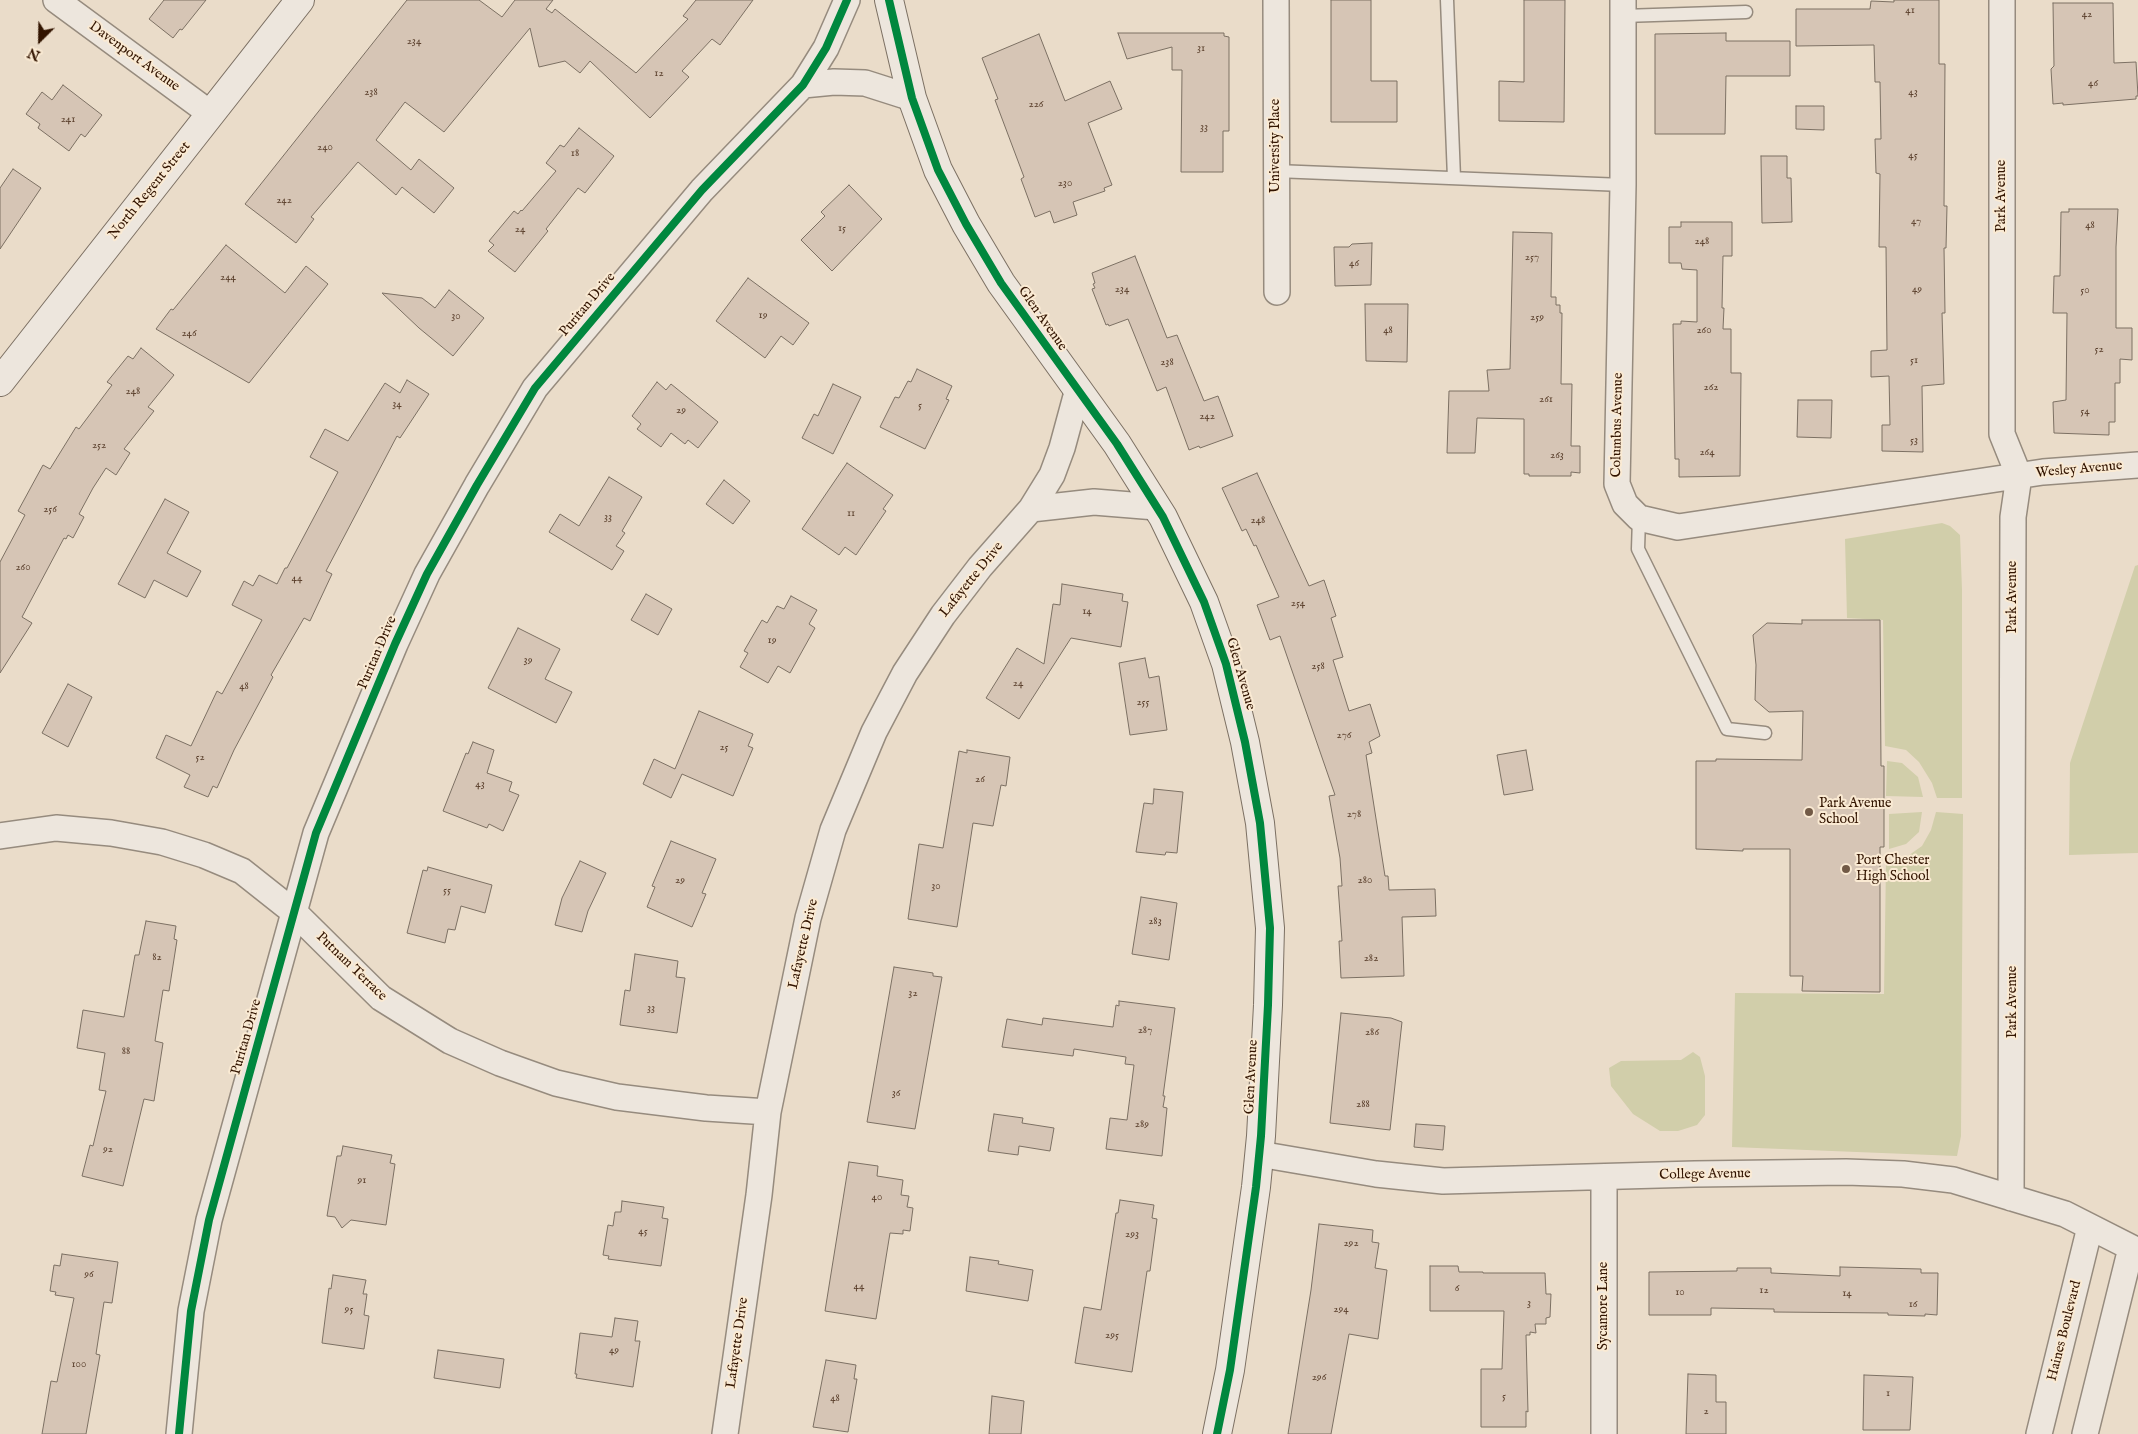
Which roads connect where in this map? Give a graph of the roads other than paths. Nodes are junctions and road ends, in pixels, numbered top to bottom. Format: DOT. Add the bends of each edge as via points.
graph roads {
  1 [pos="56,0"];
  2 [pos="300,0"];
  3 [pos="847,0"];
  4 [pos="889,0"];
  5 [pos="1276,0"];
  6 [pos="1448,0"];
  7 [pos="2002,0"];
  8 [pos="1623,8"];
  9 [pos="1746,12"];
  10 [pos="803,85"];
  11 [pos="912,98"];
  12 [pos="211,114"];
  13 [pos="1276,171"];
  14 [pos="1454,178"];
  15 [pos="1623,185"];
  16 [pos="1277,292"];
  17 [pos="0,382"];
  18 [pos="1078,389"];
  19 [pos="2138,465"];
  20 [pos="2019,476"];
  21 [pos="1156,507"];
  22 [pos="1031,509"];
  23 [pos="1639,518"];
  24 [pos="1764,733"];
  25 [pos="0,836"];
  26 [pos="295,913"];
  27 [pos="768,1112"];
  28 [pos="1259,1154"];
  29 [pos="1604,1178"];
  30 [pos="2011,1198"];
  31 [pos="2090,1227"];
  32 [pos="2134,1249"];
  33 [pos="179,1434"];
  34 [pos="725,1434"];
  35 [pos="1217,1434"];
  36 [pos="1604,1434"];
  37 [pos="2039,1434"];
  38 [pos="2085,1434"];
  1 -- 12 [label="street, Davenport Avenue"];
  2 -- 12 [label="street, North Regent Street"];
  3 -- 10 [label="street, Puritan Drive" via="826,48"];
  4 -- 11 [label="street, Glen Avenue"];
  5 -- 13 [label="street, University Place"];
  6 -- 14 [label="lane"];
  7 -- 20 [label="street, Park Avenue" via="2002,434"];
  8 -- 9 [label="lane"];
  8 -- 15 [label="street, Columbus Avenue"];
  10 -- 11 [label="street" via="864,83"];
  10 -- 26 [label="street, Puritan Drive" via="702,190 535,388 427,574 316,833"];
  11 -- 18 [label="street, Glen Avenue" via="938,170 966,224 1001,283"];
  12 -- 17 [label="street, North Regent Street"];
  13 -- 14 [label="lane"];
  13 -- 16 [label="street, University Place"];
  14 -- 15 [label="lane"];
  15 -- 23 [label="street, Columbus Avenue" via="1617,484 1625,504"];
  18 -- 21 [label="street, Glen Avenue"];
  18 -- 22 [label="street, Lafayette Drive" via="1052,474"];
  19 -- 20 [label="street, Wesley Avenue"];
  20 -- 23 [label="street" via="1678,527"];
  20 -- 30 [label="street, Park Avenue" via="2013,517"];
  21 -- 22 [label="street" via="1094,502"];
  21 -- 28 [label="street, Glen Avenue" via="1204,602 1226,664 1260,823 1270,928"];
  22 -- 27 [label="street, Lafayette Drive" via="943,615 905,673 874,732 833,830 810,909"];
  23 -- 24 [label="lane" via="1638,549 1726,729"];
  25 -- 26 [label="street, Putnam Terrace" via="56,828 162,842 242,871"];
  26 -- 27 [label="street, Putnam Terrace" via="381,998 450,1041 500,1063 556,1083 617,1097"];
  26 -- 33 [label="street, Puritan Drive" via="209,1220 191,1311"];
  27 -- 34 [label="street, Lafayette Drive"];
  28 -- 29 [label="street, College Avenue" via="1376,1174 1443,1181"];
  28 -- 35 [label="street, Glen Avenue" via="1230,1370"];
  29 -- 30 [label="street, College Avenue" via="1695,1174 1902,1174 1953,1180"];
  29 -- 36 [label="street, Sycamore Lane"];
  30 -- 31 [label="street, College Avenue" via="2065,1214"];
  31 -- 32 [label="street, College Avenue"];
  31 -- 37 [label="street, Haines Boulevard"];
  32 -- 38 [label="street"];
}
